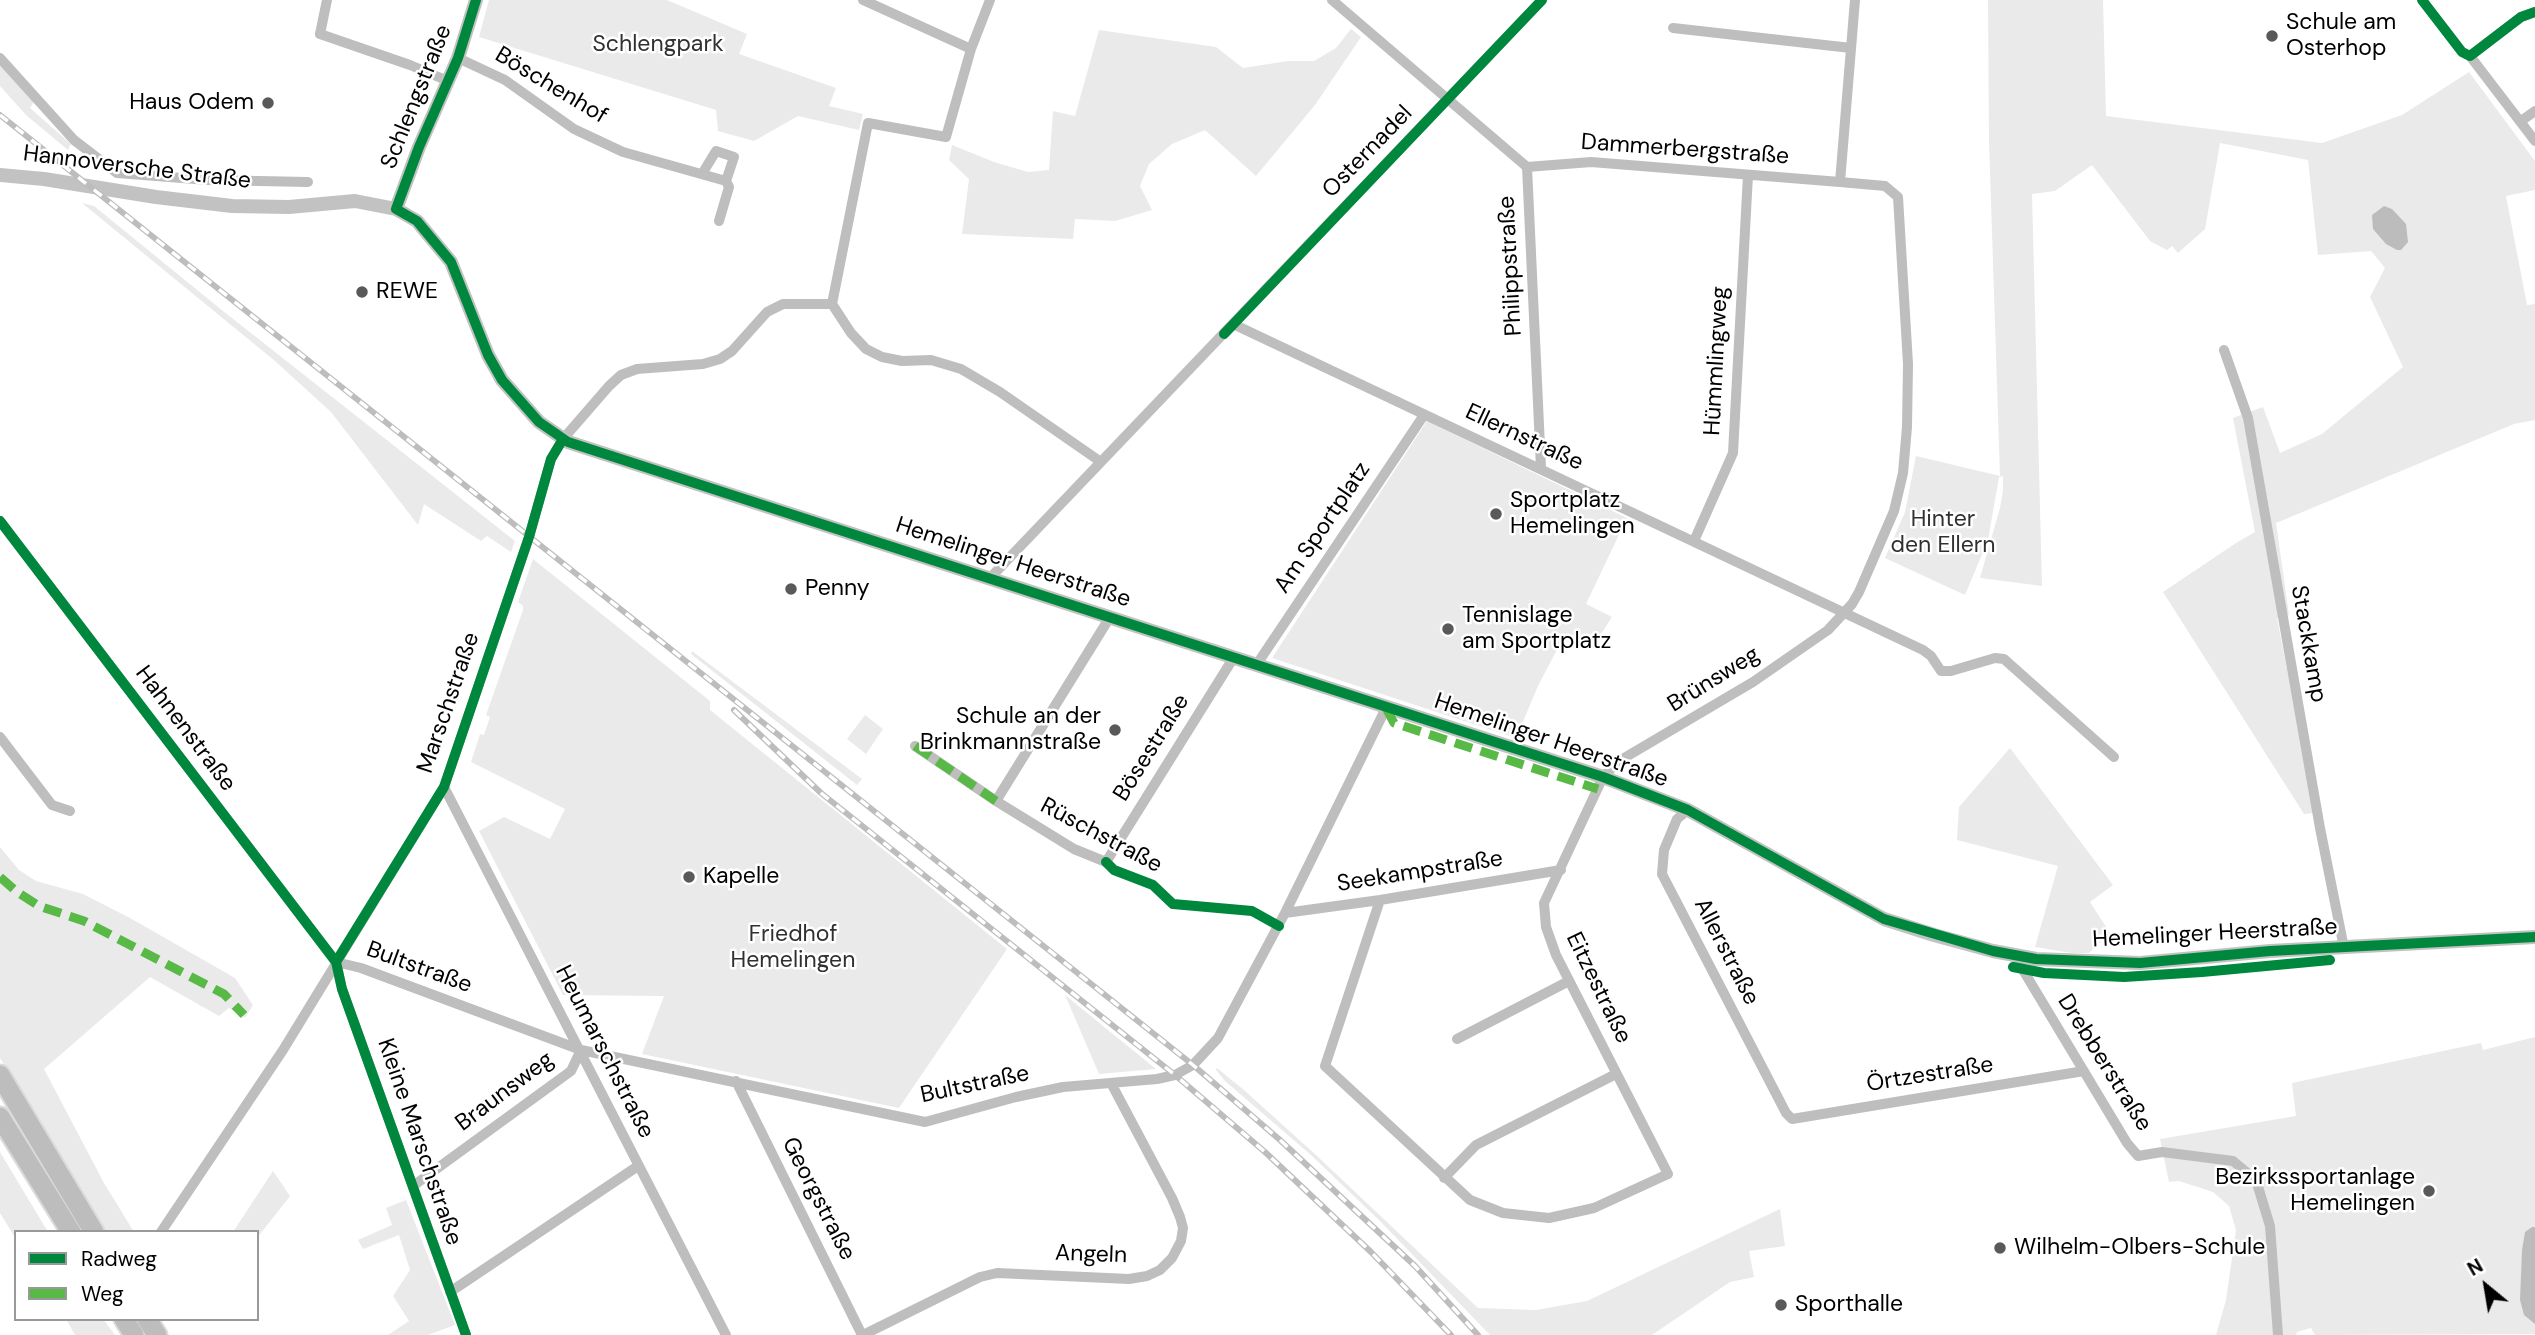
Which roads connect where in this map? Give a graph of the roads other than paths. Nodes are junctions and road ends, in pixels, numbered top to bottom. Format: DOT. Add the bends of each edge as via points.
graph roads {
  1 [pos="327,0"];
  2 [pos="476,0"];
  3 [pos="863,0"];
  4 [pos="990,0"];
  5 [pos="1332,0"];
  6 [pos="1542,0"];
  7 [pos="1855,0"];
  8 [pos="2535,12"];
  9 [pos="1673,28"];
  10 [pos="1851,48"];
  11 [pos="971,49"];
  12 [pos="0,58"];
  13 [pos="458,58"];
  14 [pos="449,81"];
  15 [pos="1448,98"];
  16 [pos="2535,111"];
  17 [pos="2521,121"];
  18 [pos="2535,141"];
  19 [pos="1527,167"];
  20 [pos="702,174"];
  21 [pos="1748,174"];
  22 [pos="0,175"];
  23 [pos="726,181"];
  24 [pos="308,182"];
  25 [pos="1840,182"];
  26 [pos="396,209"];
  27 [pos="719,221"];
  28 [pos="832,304"];
  29 [pos="1233,324"];
  30 [pos="2224,350"];
  31 [pos="1423,415"];
  32 [pos="563,439"];
  33 [pos="1101,462"];
  34 [pos="1542,468"];
  35 [pos="0,521"];
  36 [pos="1694,541"];
  37 [pos="991,577"];
  38 [pos="1844,614"];
  39 [pos="1110,617"];
  40 [pos="1234,657"];
  41 [pos="1257,664"];
  42 [pos="1941,670"];
  43 [pos="1938,684"];
  44 [pos="1386,708"];
  45 [pos="0,737"];
  46 [pos="915,746"];
  47 [pos="2114,757"];
  48 [pos="1603,778"];
  49 [pos="444,787"];
  50 [pos="996,801"];
  51 [pos="1688,810"];
  52 [pos="70,811"];
  53 [pos="1106,862"];
  54 [pos="1561,870"];
  55 [pos="1380,900"];
  56 [pos="1285,914"];
  57 [pos="2535,937"];
  58 [pos="2344,948"];
  59 [pos="2014,955"];
  60 [pos="336,962"];
  61 [pos="1569,981"];
  62 [pos="1457,1039"];
  63 [pos="581,1050"];
  64 [pos="2084,1071"];
  65 [pos="1616,1073"];
  66 [pos="0,1075"];
  67 [pos="736,1081"];
  68 [pos="1111,1083"];
  69 [pos="1786,1113"];
  70 [pos="0,1117"];
  71 [pos="0,1135"];
  72 [pos="638,1166"];
  73 [pos="1444,1178"];
  74 [pos="413,1186"];
  75 [pos="59,1230"];
  76 [pos="70,1230"];
  77 [pos="93,1230"];
  78 [pos="163,1230"];
  79 [pos="450,1292"];
  80 [pos="466,1335"];
  81 [pos="726,1335"];
  82 [pos="863,1335"];
  83 [pos="2278,1335"];
  1 -- 14 [label="street" via="320,34"];
  2 -- 13 [label="main road, Schlengstraße"];
  3 -- 11 [label="street"];
  4 -- 11 [label="street"];
  5 -- 15 [label="street, Philippstraße"];
  6 -- 15 [label="street, Osternadel"];
  7 -- 10 [label="street"];
  8 -- 17 [label="street" via="2521,17 2470,56"];
  9 -- 10 [label="street"];
  10 -- 25 [label="street"];
  11 -- 28 [label="street" via="946,137 868,123"];
  12 -- 24 [label="street" via="74,140 117,173"];
  13 -- 14 [label="main road, Schlengstraße"];
  13 -- 20 [label="street, Böschenhof" via="505,80 574,129 623,152"];
  14 -- 26 [label="main road, Schlengstraße"];
  15 -- 19 [label="street, Philippstraße"];
  15 -- 29 [label="street, Osternadel"];
  16 -- 17 [label="street"];
  17 -- 18 [label="street"];
  19 -- 21 [label="street, Dammerbergstraße" via="1591,162"];
  19 -- 34 [label="street, Philippstraße"];
  20 -- 23 [label="street, Böschenhof"];
  20 -- 23 [label="street" via="716,151 734,157"];
  21 -- 25 [label="street, Dammerbergstraße"];
  21 -- 36 [label="street, Hümmlingweg" via="1733,453"];
  22 -- 26 [label="main road, Hannoversche Straße" via="232,206 355,201"];
  23 -- 27 [label="street" via="729,187"];
  25 -- 38 [label="street" via="1885,186 1898,197 1908,364 1908,426 1894,511 1859,592"];
  26 -- 32 [label="main road, Hannoversche Straße" via="417,220 451,262 502,380 539,422"];
  28 -- 32 [label="street, Marschstraße" via="783,304 767,312 732,351 712,362 637,369 621,375"];
  28 -- 33 [label="street" via="866,349 882,357 939,362 961,369"];
  29 -- 31 [label="street, Ellernstraße"];
  29 -- 33 [label="street, Osternadel"];
  30 -- 58 [label="street, Stackkamp" via="2248,418"];
  31 -- 34 [label="street, Ellernstraße"];
  31 -- 41 [label="street, Am Sportplatz"];
  32 -- 37 [label="main road, Hemelinger Heerstraße"];
  32 -- 49 [label="street, Marschstraße" via="551,458 530,537"];
  33 -- 37 [label="street, Osternadel"];
  34 -- 36 [label="street, Ellernstraße"];
  35 -- 60 [label="street, Hahnenstraße"];
  36 -- 38 [label="street, Ellernstraße"];
  37 -- 39 [label="main road, Hemelinger Heerstraße"];
  38 -- 42 [label="street, Ellernstraße" via="1923,650"];
  38 -- 48 [label="street, Brünsweg" via="1752,682 1619,761"];
  39 -- 40 [label="main road, Hemelinger Heerstraße"];
  39 -- 50 [label="street"];
  40 -- 41 [label="main road, Hemelinger Heerstraße"];
  40 -- 53 [label="street, Bösestraße"];
  41 -- 44 [label="main road, Hemelinger Heerstraße"];
  42 -- 43 [label="street"];
  42 -- 47 [label="street" via="2004,659"];
  44 -- 48 [label="main road, Hemelinger Heerstraße"];
  44 -- 56 [label="street, Bultstraße"];
  45 -- 52 [label="street" via="52,805"];
  46 -- 50 [label="street, Rüschstraße"];
  48 -- 51 [label="main road, Hemelinger Heerstraße"];
  48 -- 54 [label="street, Eitzestraße"];
  49 -- 60 [label="street, Marschstraße"];
  49 -- 63 [label="street, Heumarschstraße"];
  50 -- 53 [label="street, Rüschstraße" via="1074,849"];
  51 -- 59 [label="main road, Hemelinger Heerstraße" via="1884,919"];
  51 -- 69 [label="street, Allerstraße" via="1677,818 1664,850 1662,874"];
  54 -- 55 [label="street, Seekampstraße"];
  54 -- 61 [label="street, Eitzestraße" via="1544,903 1546,927"];
  55 -- 56 [label="street, Seekampstraße"];
  55 -- 73 [label="street" via="1325,1066"];
  56 -- 68 [label="street, Bultstraße" via="1218,1038 1193,1065 1157,1079"];
  57 -- 58 [label="main road, Hemelinger Heerstraße"];
  58 -- 59 [label="main road, Hemelinger Heerstraße" via="2140,963"];
  59 -- 64 [label="street, Drebberstraße"];
  60 -- 63 [label="street, Bultstraße"];
  60 -- 74 [label="street, Kleine Marschstraße"];
  60 -- 78 [label="street, Marschstraße"];
  61 -- 62 [label="street"];
  61 -- 65 [label="street, Eitzestraße"];
  63 -- 67 [label="street, Bultstraße"];
  63 -- 72 [label="street, Heumarschstraße"];
  63 -- 74 [label="street, Braunsweg" via="571,1071"];
  64 -- 69 [label="street, Örtzestraße" via="1792,1119"];
  64 -- 83 [label="street, Drebberstraße" via="2138,1156 2162,1152 2233,1161 2256,1180 2270,1226"];
  65 -- 73 [label="street" via="1476,1145"];
  65 -- 73 [label="street, Eitzestraße" via="1668,1174 1594,1209 1549,1219 1503,1213 1470,1200"];
  66 -- 77 [label="highway"];
  67 -- 68 [label="street, Bultstraße" via="925,1122 1063,1087"];
  67 -- 82 [label="street, Georgstraße"];
  68 -- 82 [label="street, Angeln" via="1180,1217 1181,1241 1172,1258 1160,1270 1129,1279 997,1273 980,1277"];
  70 -- 76 [label="highway"];
  71 -- 75 [label="highway"];
  72 -- 79 [label="street"];
  72 -- 81 [label="street, Heumarschstraße"];
  74 -- 79 [label="street, Kleine Marschstraße"];
  79 -- 80 [label="street, Kleine Marschstraße"];
}
